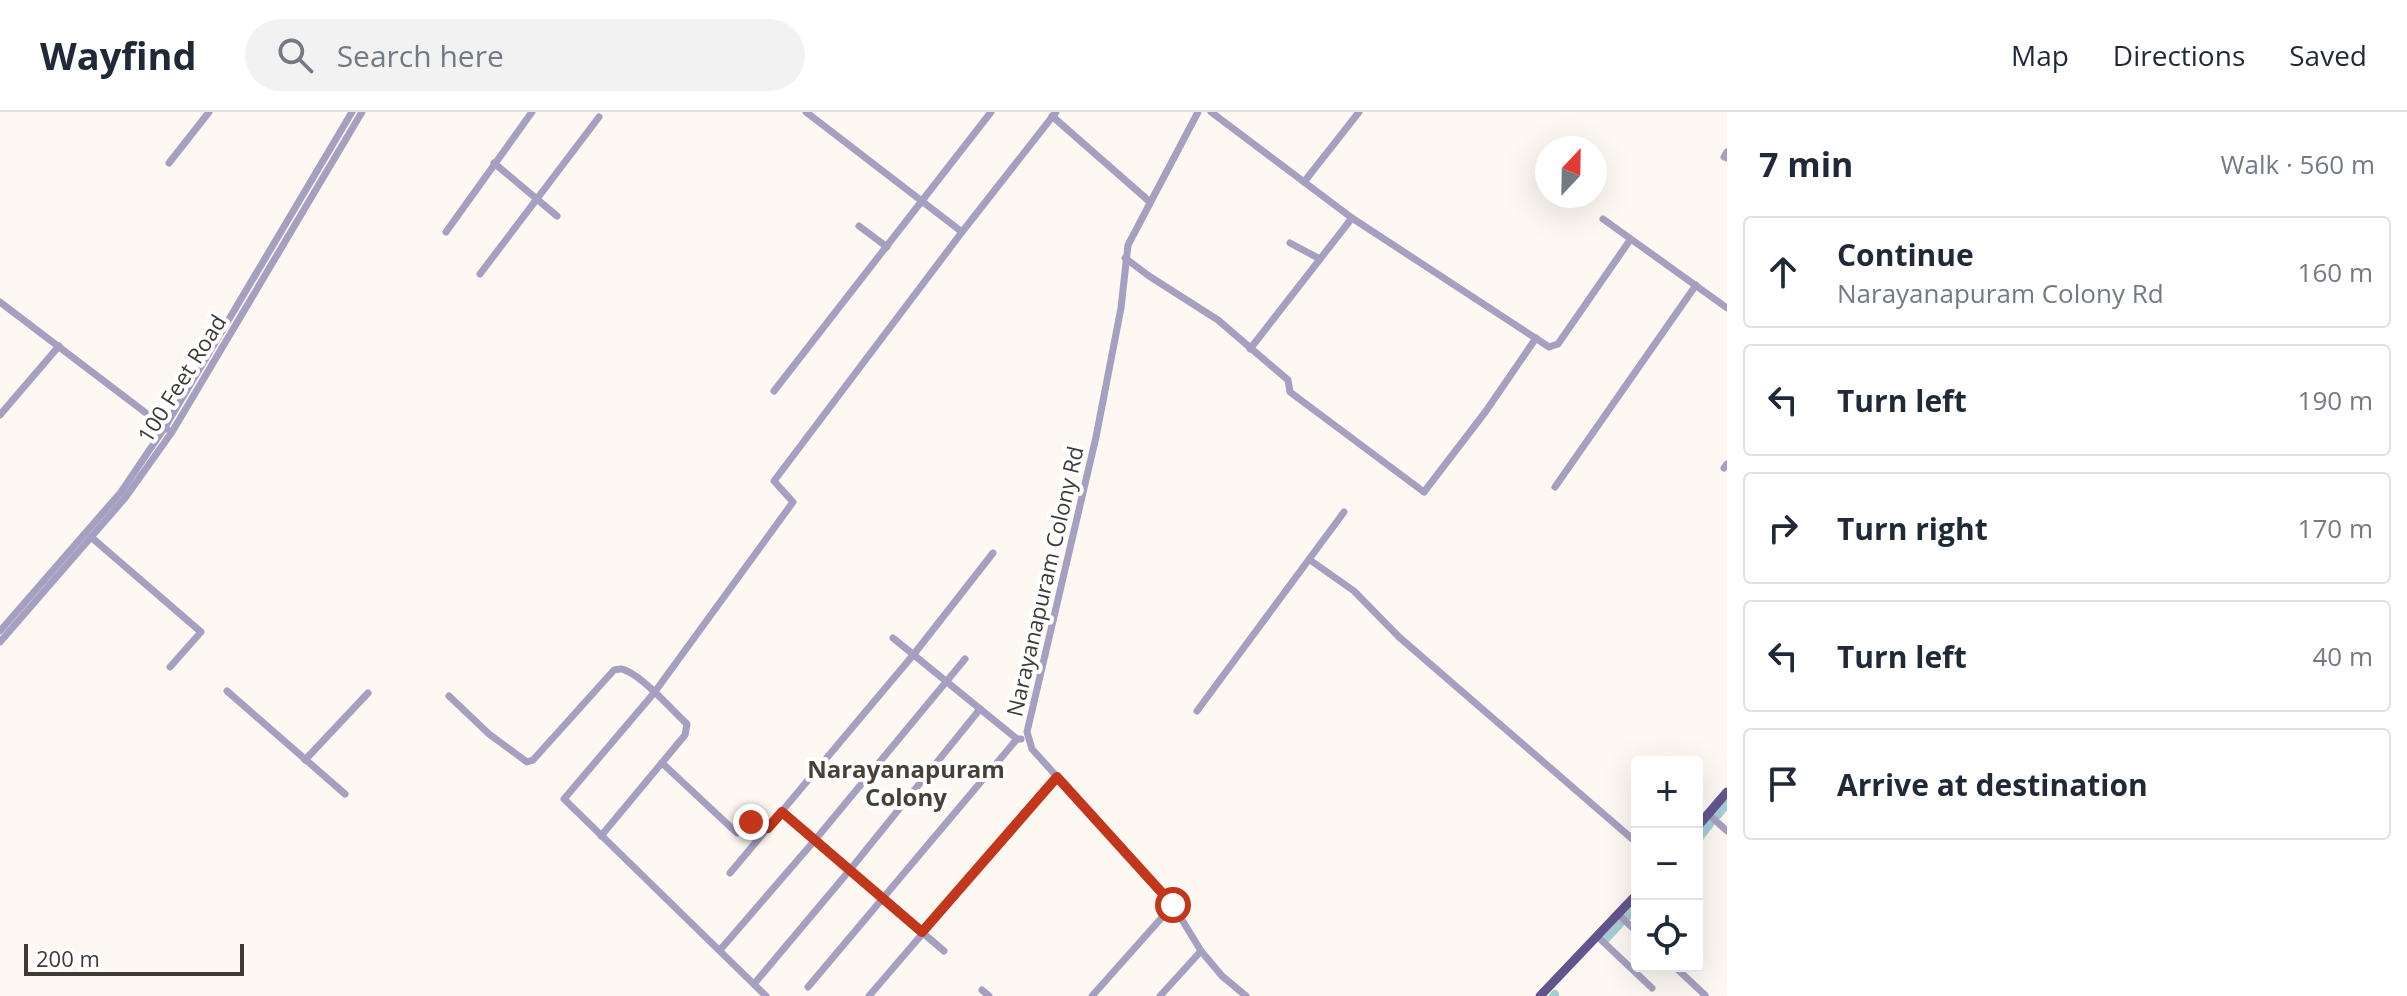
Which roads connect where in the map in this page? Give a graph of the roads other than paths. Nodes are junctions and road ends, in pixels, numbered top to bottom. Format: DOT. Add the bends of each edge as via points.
graph roads {
  1 [pos="209,112"];
  2 [pos="352,112"];
  3 [pos="362,112"];
  4 [pos="532,112"];
  5 [pos="806,112"];
  6 [pos="991,112"];
  7 [pos="1198,112"];
  8 [pos="1211,112"];
  9 [pos="1359,112"];
  10 [pos="1054,114"];
  11 [pos="599,117"];
  12 [pos="1727,152"];
  13 [pos="1727,158"];
  14 [pos="169,163"];
  15 [pos="494,163"];
  16 [pos="1304,182"];
  17 [pos="537,199"];
  18 [pos="921,202"];
  19 [pos="1150,202"];
  20 [pos="557,216"];
  21 [pos="1352,218"];
  22 [pos="1603,219"];
  23 [pos="859,226"];
  24 [pos="446,232"];
  25 [pos="962,232"];
  26 [pos="1630,240"];
  27 [pos="1290,243"];
  28 [pos="887,247"];
  29 [pos="1125,258"];
  30 [pos="1320,259"];
  31 [pos="480,274"];
  32 [pos="1696,285"];
  33 [pos="0,302"];
  34 [pos="1727,308"];
  35 [pos="1536,338"];
  36 [pos="59,346"];
  37 [pos="1250,349"];
  38 [pos="774,391"];
  39 [pos="0,415"];
  40 [pos="168,430"];
  41 [pos="1555,487"];
  42 [pos="1344,512"];
  43 [pos="91,537"];
  44 [pos="993,553"];
  45 [pos="1310,560"];
  46 [pos="0,631"];
  47 [pos="893,638"];
  48 [pos="0,642"];
  49 [pos="914,654"];
  50 [pos="965,659"];
  51 [pos="170,667"];
  52 [pos="947,680"];
  53 [pos="227,691"];
  54 [pos="368,693"];
  55 [pos="654,693"];
  56 [pos="449,696"];
  57 [pos="980,709"];
  58 [pos="1197,711"];
  59 [pos="1017,739"];
  60 [pos="1027,739"];
  61 [pos="305,760"];
  62 [pos="662,763"];
  63 [pos="1057,777"];
  64 [pos="1727,792"];
  65 [pos="345,794"];
  66 [pos="782,812"];
  67 [pos="1708,814"];
  68 [pos="1703,820"];
  69 [pos="768,828"];
  70 [pos="1727,831"];
  71 [pos="601,836"];
  72 [pos="1631,838"];
  73 [pos="815,840"];
  74 [pos="849,871"];
  75 [pos="730,873"];
  76 [pos="881,898"];
  77 [pos="1632,900"];
  78 [pos="1173,905"];
  79 [pos="1619,915"];
  80 [pos="1631,926"];
  81 [pos="922,932"];
  82 [pos="1598,937"];
  83 [pos="720,950"];
  84 [pos="944,951"];
  85 [pos="1201,951"];
  86 [pos="1680,972"];
  87 [pos="754,984"];
  88 [pos="808,987"];
  89 [pos="1652,988"];
  90 [pos="1705,995"];
  91 [pos="766,996"];
  92 [pos="869,996"];
  93 [pos="1092,996"];
  94 [pos="1160,996"];
  95 [pos="1246,996"];
  96 [pos="1540,996"];
  1 -- 14 [label="street"];
  2 -- 40 [label="street, 100 Feet Road"];
  3 -- 40 [label="street, 100 Feet Road"];
  4 -- 15 [label="street"];
  5 -- 18 [label="street"];
  6 -- 18 [label="street"];
  7 -- 19 [label="street, Narayanapuram Colony Rd"];
  8 -- 16 [label="street"];
  9 -- 16 [label="street"];
  10 -- 19 [label="street"];
  10 -- 25 [label="street"];
  11 -- 17 [label="street"];
  12 -- 13 [label="street"];
  15 -- 17 [label="street"];
  15 -- 24 [label="street"];
  16 -- 21 [label="street"];
  17 -- 20 [label="street"];
  17 -- 31 [label="street"];
  18 -- 25 [label="street"];
  18 -- 28 [label="street"];
  19 -- 29 [label="street, Narayanapuram Colony Rd"];
  21 -- 30 [label="street"];
  21 -- 35 [label="street"];
  22 -- 26 [label="street"];
  23 -- 28 [label="street"];
  25 -- 55 [label="street" via="774,481 793,502"];
  26 -- 32 [label="street"];
  26 -- 35 [label="street" via="1558,344 1549,347"];
  27 -- 30 [label="street"];
  28 -- 38 [label="street"];
  29 -- 37 [label="street" via="1218,320"];
  29 -- 60 [label="street, Narayanapuram Colony Rd" via="1121,308 1096,437"];
  30 -- 37 [label="street"];
  32 -- 34 [label="street"];
  32 -- 41 [label="street"];
  33 -- 36 [label="street"];
  35 -- 37 [label="street" via="1425,492 1290,392 1288,380"];
  36 -- 39 [label="street"];
  36 -- 40 [label="street"];
  40 -- 43 [label="street, 100 Feet Road" via="125,498"];
  40 -- 46 [label="street, 100 Feet Road"];
  42 -- 45 [label="street"];
  43 -- 48 [label="street, 100 Feet Road"];
  43 -- 51 [label="street" via="201,632"];
  44 -- 49 [label="street"];
  45 -- 58 [label="street"];
  45 -- 72 [label="street" via="1354,591 1399,637"];
  47 -- 49 [label="street"];
  49 -- 52 [label="street"];
  49 -- 66 [label="street"];
  50 -- 52 [label="street"];
  52 -- 57 [label="street"];
  52 -- 73 [label="street"];
  53 -- 61 [label="street"];
  54 -- 61 [label="street"];
  55 -- 56 [label="street" via="629,672 614,670 527,762"];
  55 -- 62 [label="street" via="687,724 685,735"];
  55 -- 71 [label="street" via="564,798"];
  57 -- 59 [label="street"];
  57 -- 74 [label="street"];
  59 -- 60 [label="street"];
  59 -- 76 [label="street"];
  60 -- 63 [label="street, Narayanapuram Colony Rd"];
  61 -- 65 [label="street"];
  62 -- 69 [label="street" via="737,833 752,822"];
  62 -- 71 [label="street"];
  63 -- 78 [label="street, Narayanapuram Colony Rd"];
  63 -- 81 [label="street"];
  64 -- 67 [label="main road"];
  66 -- 69 [label="street"];
  66 -- 73 [label="street"];
  67 -- 68 [label="main road"];
  67 -- 70 [label="street"];
  69 -- 75 [label="street"];
  71 -- 83 [label="street"];
  73 -- 74 [label="street"];
  73 -- 83 [label="street"];
  74 -- 76 [label="street"];
  74 -- 87 [label="street"];
  76 -- 81 [label="street"];
  76 -- 88 [label="street"];
  77 -- 79 [label="main road"];
  78 -- 85 [label="street, Narayanapuram Colony Rd"];
  78 -- 93 [label="street"];
  79 -- 80 [label="street"];
  79 -- 82 [label="main road"];
  81 -- 84 [label="street"];
  81 -- 92 [label="street"];
  82 -- 89 [label="street"];
  82 -- 96 [label="main road"];
  83 -- 87 [label="street"];
  85 -- 94 [label="street"];
  85 -- 95 [label="street, Narayanapuram Colony Rd"];
  86 -- 90 [label="street"];
  87 -- 91 [label="street"];
}
